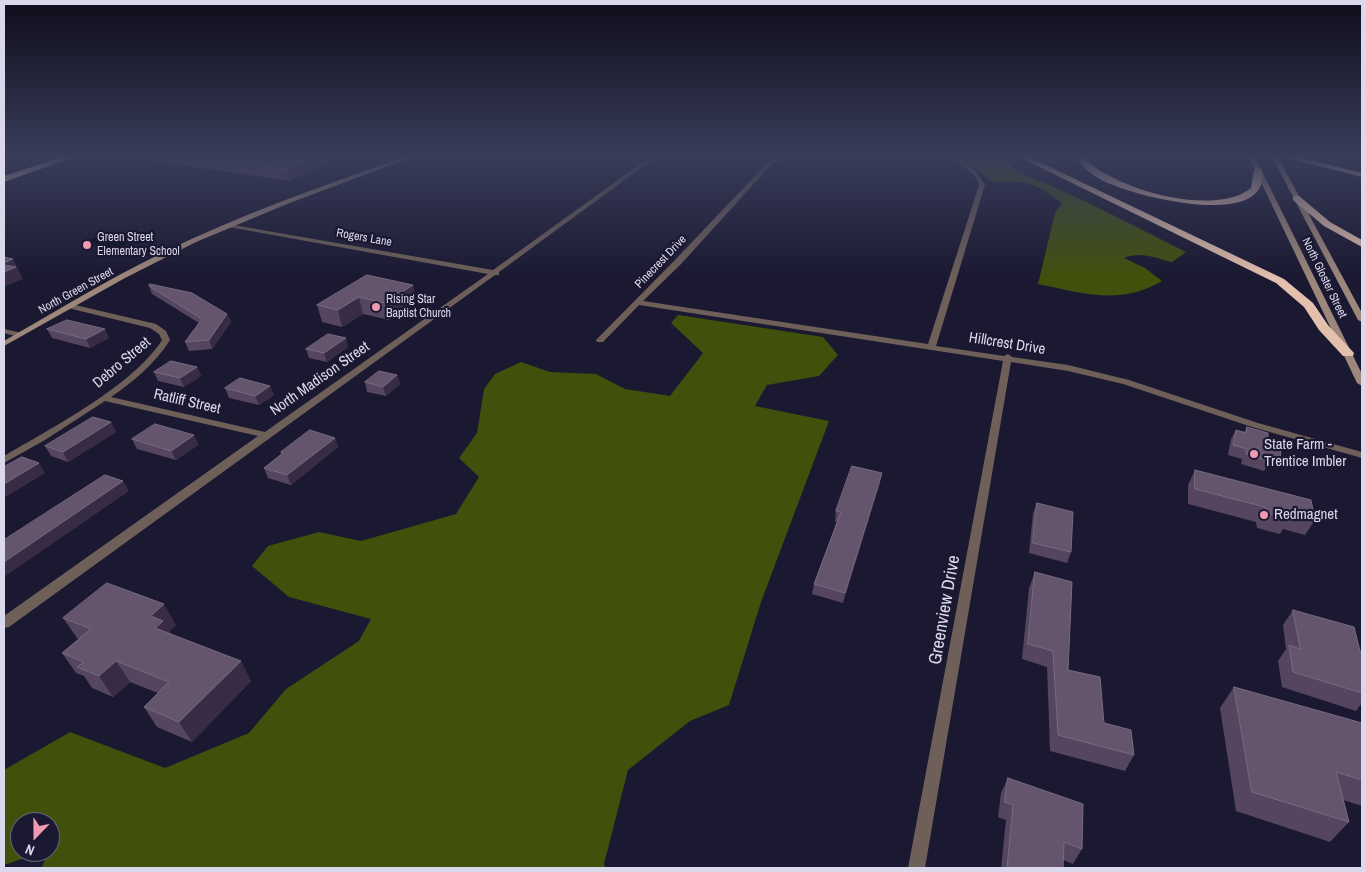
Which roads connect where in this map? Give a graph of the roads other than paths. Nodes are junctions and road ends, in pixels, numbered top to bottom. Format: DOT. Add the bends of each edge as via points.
graph roads {
  1 [pos="295,198"];
  2 [pos="597,198"];
  3 [pos="737,198"];
  4 [pos="978,198"];
  5 [pos="1109,198"];
  6 [pos="1169,198"];
  7 [pos="1240,198"];
  8 [pos="1272,198"];
  9 [pos="1296,198"];
  10 [pos="229,225"];
  11 [pos="1362,244"];
  12 [pos="496,272"];
  13 [pos="638,303"];
  14 [pos="71,306"];
  15 [pos="1362,320"];
  16 [pos="4,331"];
  17 [pos="19,335"];
  18 [pos="600,340"];
  19 [pos="4,344"];
  20 [pos="932,346"];
  21 [pos="1348,353"];
  22 [pos="1008,357"];
  23 [pos="1362,383"];
  24 [pos="104,398"];
  25 [pos="264,435"];
  26 [pos="1362,455"];
  27 [pos="4,460"];
  28 [pos="4,623"];
  29 [pos="917,868"];
  1 -- 10 [label="main road, North Green Street"];
  2 -- 12 [label="street, North Madison Street"];
  3 -- 13 [label="street, Pinecrest Drive"];
  4 -- 20 [label="street"];
  5 -- 21 [label="highway" via="1280,281 1309,306 1323,327"];
  6 -- 7 [label="highway" via="1227,201"];
  8 -- 21 [label="main road, North Gloster Street"];
  9 -- 11 [label="highway" via="1327,224"];
  9 -- 15 [label="main road, North Gloster Street"];
  10 -- 12 [label="street, Rogers Lane"];
  10 -- 14 [label="main road, North Green Street" via="162,256"];
  12 -- 25 [label="street, North Madison Street"];
  13 -- 18 [label="street, Pinecrest Drive"];
  13 -- 20 [label="street, Hillcrest Drive"];
  14 -- 17 [label="main road, North Green Street"];
  14 -- 24 [label="street, Debro Street" via="153,326 163,333 166,340 156,358"];
  16 -- 17 [label="street"];
  17 -- 19 [label="main road, North Green Street"];
  20 -- 22 [label="street, Hillcrest Drive"];
  21 -- 23 [label="main road, North Gloster Street"];
  22 -- 26 [label="street, Hillcrest Drive" via="1113,379"];
  22 -- 29 [label="street, Greenview Drive"];
  24 -- 25 [label="street, Ratliff Street"];
  24 -- 27 [label="street, Debro Street"];
  25 -- 28 [label="street, North Madison Street"];
}
